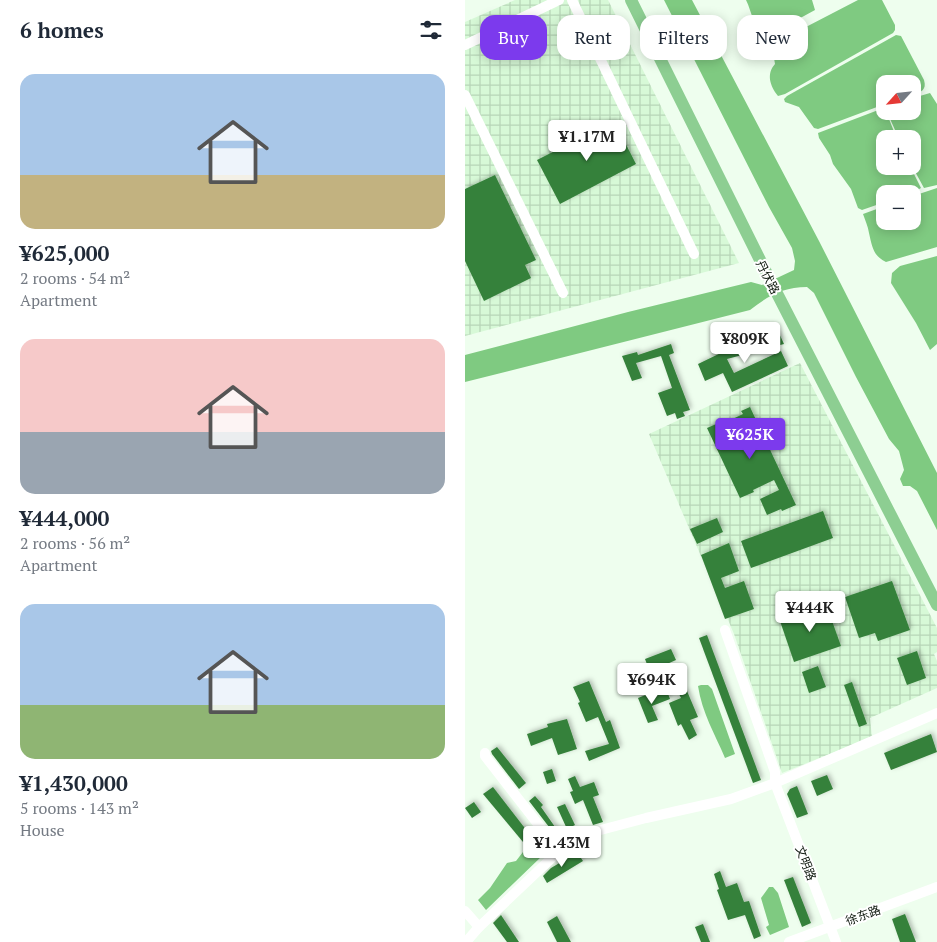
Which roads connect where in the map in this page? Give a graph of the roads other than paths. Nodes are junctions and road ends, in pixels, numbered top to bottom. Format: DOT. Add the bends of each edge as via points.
graph roads {
  1 [pos="559,0"];
  2 [pos="572,0"];
  3 [pos="631,0"];
  4 [pos="465,45"];
  5 [pos="465,96"];
  6 [pos="695,254"];
  7 [pos="563,293"];
  8 [pos="937,605"];
  9 [pos="725,630"];
  10 [pos="937,713"];
  11 [pos="485,753"];
  12 [pos="775,783"];
  13 [pos="559,851"];
  14 [pos="937,888"];
  15 [pos="465,911"];
  16 [pos="479,927"];
  17 [pos="830,927"];
  18 [pos="466,942"];
  19 [pos="789,942"];
  20 [pos="836,942"];
  1 -- 4 [label="street"];
  2 -- 6 [label="street"];
  3 -- 8 [label="main road, 丹伏路"];
  5 -- 7 [label="street"];
  9 -- 12 [label="street, 文明路" via="775,772"];
  10 -- 12 [label="street"];
  11 -- 13 [label="street"];
  12 -- 13 [label="street" via="731,799 578,836"];
  12 -- 17 [label="street, 文明路"];
  13 -- 16 [label="street"];
  14 -- 17 [label="street, 徐东路"];
  15 -- 16 [label="street"];
  16 -- 18 [label="street"];
  17 -- 19 [label="street, 徐东路"];
  17 -- 20 [label="street, 文明路"];
}
